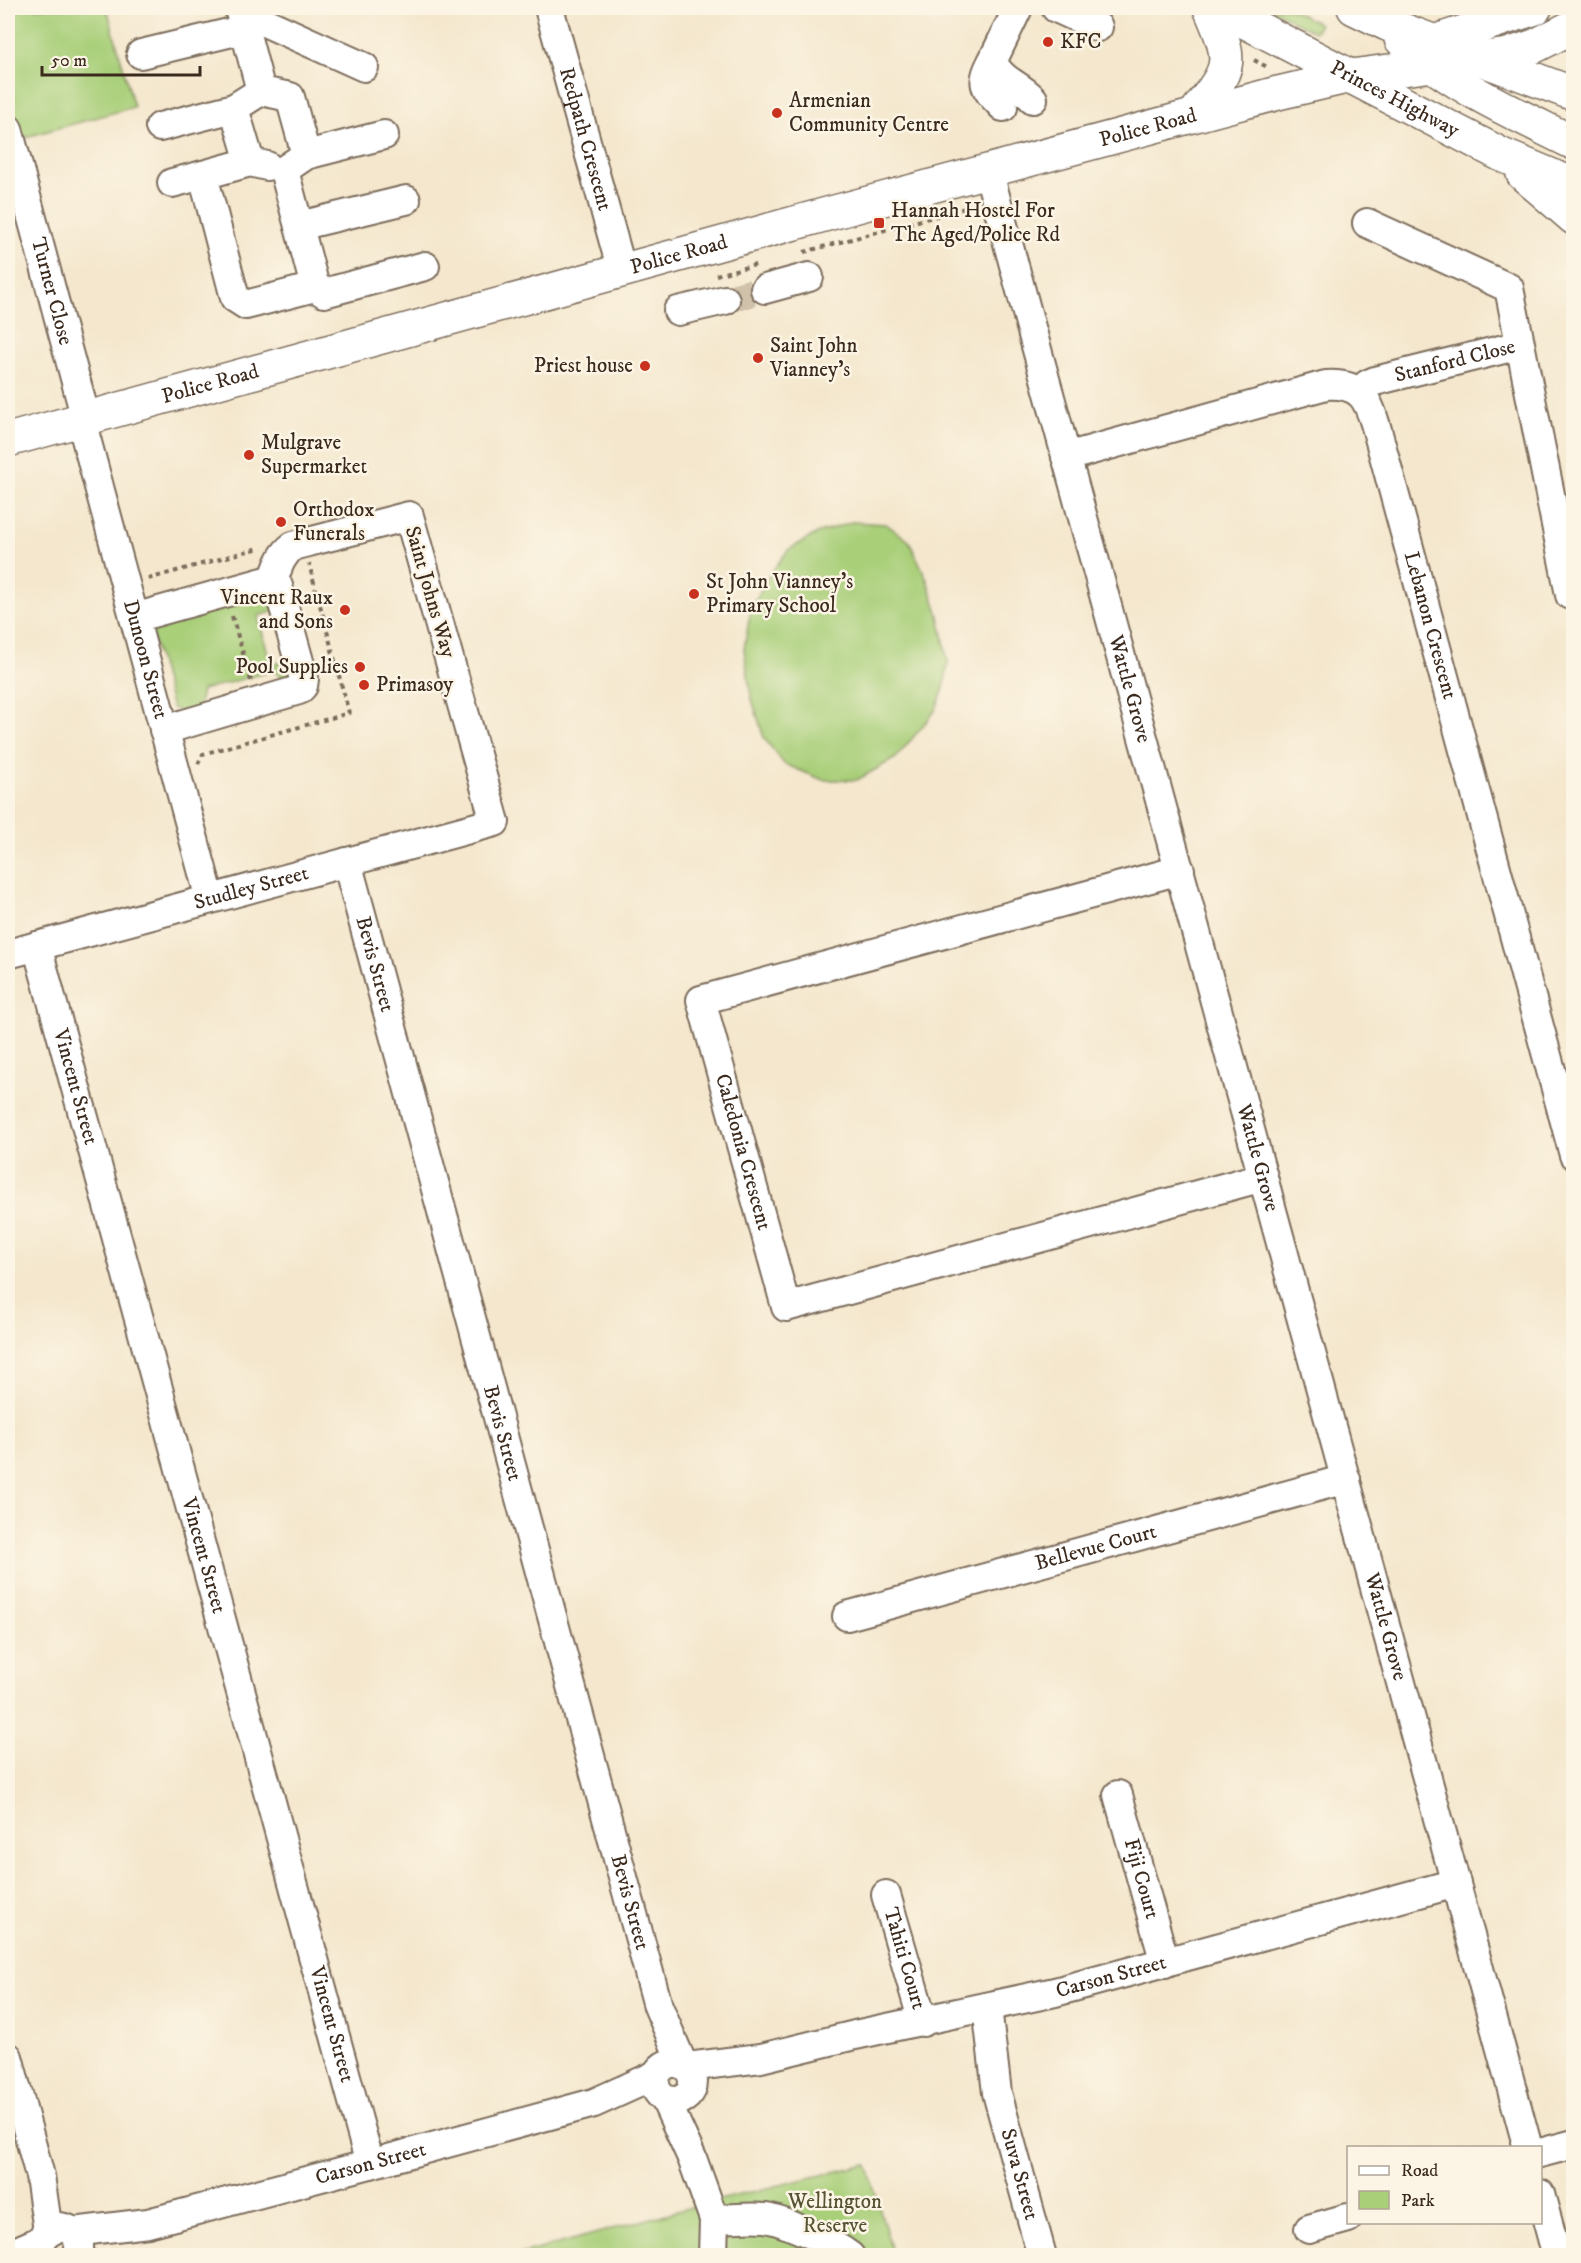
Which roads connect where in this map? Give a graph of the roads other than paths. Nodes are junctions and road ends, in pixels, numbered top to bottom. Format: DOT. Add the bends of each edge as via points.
graph roads {
  1 [pos="549,8"];
  2 [pos="1018,8"];
  3 [pos="1056,8"];
  4 [pos="1210,8"];
  5 [pos="1219,8"];
  6 [pos="1354,8"];
  7 [pos="1535,8"];
  8 [pos="1488,13"];
  9 [pos="241,16"];
  10 [pos="1574,26"];
  11 [pos="1098,27"];
  12 [pos="1426,52"];
  13 [pos="141,54"];
  14 [pos="1483,60"];
  15 [pos="992,62"];
  16 [pos="364,68"];
  17 [pos="1351,76"];
  18 [pos="261,91"];
  19 [pos="1574,94"];
  20 [pos="1033,99"];
  21 [pos="1003,107"];
  22 [pos="234,108"];
  23 [pos="1194,115"];
  24 [pos="160,128"];
  25 [pos="8,129"];
  26 [pos="384,135"];
  27 [pos="1574,143"];
  28 [pos="1503,155"];
  29 [pos="250,162"];
  30 [pos="295,162"];
  31 [pos="203,175"];
  32 [pos="172,183"];
  33 [pos="992,184"];
  34 [pos="1574,185"];
  35 [pos="406,200"];
  36 [pos="1574,218"];
  37 [pos="1367,224"];
  38 [pos="299,226"];
  39 [pos="806,264"];
  40 [pos="425,266"];
  41 [pos="622,271"];
  42 [pos="315,287"];
  43 [pos="765,289"];
  44 [pos="725,300"];
  45 [pos="678,311"];
  46 [pos="1520,345"];
  47 [pos="1359,392"];
  48 [pos="83,420"];
  49 [pos="8,440"];
  50 [pos="1066,457"];
  51 [pos="273,581"];
  52 [pos="1570,595"];
  53 [pos="144,615"];
  54 [pos="174,727"];
  55 [pos="495,822"];
  56 [pos="347,862"];
  57 [pos="1180,870"];
  58 [pos="210,899"];
  59 [pos="37,946"];
  60 [pos="8,954"];
  61 [pos="1574,1155"];
  62 [pos="1263,1178"];
  63 [pos="1346,1479"];
  64 [pos="847,1616"];
  65 [pos="1118,1795"];
  66 [pos="1456,1883"];
  67 [pos="886,1895"];
  68 [pos="1165,1963"];
  69 [pos="974,2010"];
  70 [pos="923,2022"];
  71 [pos="8,2057"];
  72 [pos="674,2082"];
  73 [pos="1574,2144"];
  74 [pos="1526,2146"];
  75 [pos="1542,2152"];
  76 [pos="370,2164"];
  77 [pos="1542,2201"];
  78 [pos="1347,2218"];
  79 [pos="714,2219"];
  80 [pos="1309,2229"];
  81 [pos="61,2242"];
  82 [pos="8,2255"];
  83 [pos="713,2256"];
  84 [pos="850,2256"];
  85 [pos="1042,2256"];
  86 [pos="1557,2256"];
  1 -- 41 [label="street, Redpath Crescent"];
  2 -- 15 [label="street"];
  3 -- 11 [label="street"];
  4 -- 23 [label="main road" via="1224,43 1226,67"];
  5 -- 17 [label="main road, Princes Highway"];
  6 -- 12 [label="main road" via="1387,24"];
  7 -- 8 [label="main road, Police Road"];
  8 -- 12 [label="main road, Police Road"];
  9 -- 13 [label="street"];
  9 -- 16 [label="street"];
  9 -- 18 [label="street"];
  10 -- 14 [label="main road" via="1535,46"];
  12 -- 14 [label="main road"];
  12 -- 17 [label="main road, Police Road"];
  12 -- 27 [label="main road" via="1462,85"];
  14 -- 19 [label="main road"];
  15 -- 20 [label="street" via="1006,80"];
  15 -- 21 [label="street" via="984,76 985,84"];
  17 -- 23 [label="main road, Police Road"];
  17 -- 28 [label="main road, Princes Highway"];
  18 -- 22 [label="street"];
  18 -- 30 [label="street" via="290,97"];
  22 -- 24 [label="street"];
  22 -- 29 [label="street"];
  23 -- 33 [label="main road, Police Road"];
  25 -- 48 [label="street, Turner Close"];
  26 -- 30 [label="street"];
  28 -- 34 [label="main road, Princes Highway"];
  28 -- 36 [label="main road"];
  29 -- 30 [label="street"];
  29 -- 31 [label="street"];
  30 -- 38 [label="street"];
  31 -- 32 [label="street"];
  31 -- 42 [label="street" via="235,298 246,304"];
  33 -- 41 [label="main road, Police Road"];
  33 -- 50 [label="street, Wattle Grove"];
  35 -- 38 [label="street"];
  37 -- 46 [label="street, Stanford Close" via="1509,288"];
  38 -- 42 [label="street"];
  39 -- 43 [label="street"];
  40 -- 42 [label="street" via="324,293"];
  41 -- 48 [label="main road, Police Road"];
  44 -- 45 [label="street"];
  46 -- 47 [label="street, Stanford Close" via="1375,381"];
  46 -- 52 [label="street"];
  47 -- 50 [label="street" via="1351,387 1326,385"];
  47 -- 61 [label="street, Lebanon Crescent" via="1369,406 1377,430"];
  48 -- 49 [label="main road, Police Road"];
  48 -- 53 [label="street, Dunoon Street"];
  50 -- 57 [label="street, Wattle Grove"];
  51 -- 53 [label="street"];
  51 -- 54 [label="street" via="285,608 303,686"];
  51 -- 55 [label="street, Saint Johns Way" via="281,560 293,546 409,516"];
  53 -- 54 [label="street, Dunoon Street"];
  54 -- 58 [label="street, Dunoon Street"];
  55 -- 56 [label="street, Studley Street"];
  56 -- 58 [label="street, Studley Street"];
  56 -- 72 [label="street, Bevis Street" via="658,2006"];
  57 -- 62 [label="street, Wattle Grove"];
  57 -- 62 [label="street, Caledonia Crescent" via="701,1000 786,1307"];
  58 -- 59 [label="street, Studley Street"];
  59 -- 60 [label="street, Studley Street"];
  59 -- 76 [label="street, Vincent Street"];
  62 -- 63 [label="street, Wattle Grove"];
  63 -- 64 [label="street, Bellevue Court"];
  63 -- 66 [label="street, Wattle Grove"];
  65 -- 68 [label="street, Fiji Court"];
  66 -- 68 [label="street, Carson Street"];
  66 -- 74 [label="street, Wattle Grove"];
  67 -- 70 [label="street, Tahiti Court"];
  68 -- 69 [label="street, Carson Street"];
  69 -- 70 [label="street, Carson Street"];
  69 -- 85 [label="street, Suva Street"];
  70 -- 72 [label="street, Carson Street" via="855,2035"];
  71 -- 81 [label="street"];
  72 -- 76 [label="street, Carson Street"];
  72 -- 79 [label="street, Bevis Street" via="693,2158"];
  73 -- 75 [label="street"];
  76 -- 81 [label="street, Carson Street"];
  77 -- 86 [label="street"];
  78 -- 80 [label="street"];
  79 -- 83 [label="street"];
  79 -- 84 [label="street" via="764,2218 840,2248"];
  81 -- 82 [label="street, Carson Street"];
}
